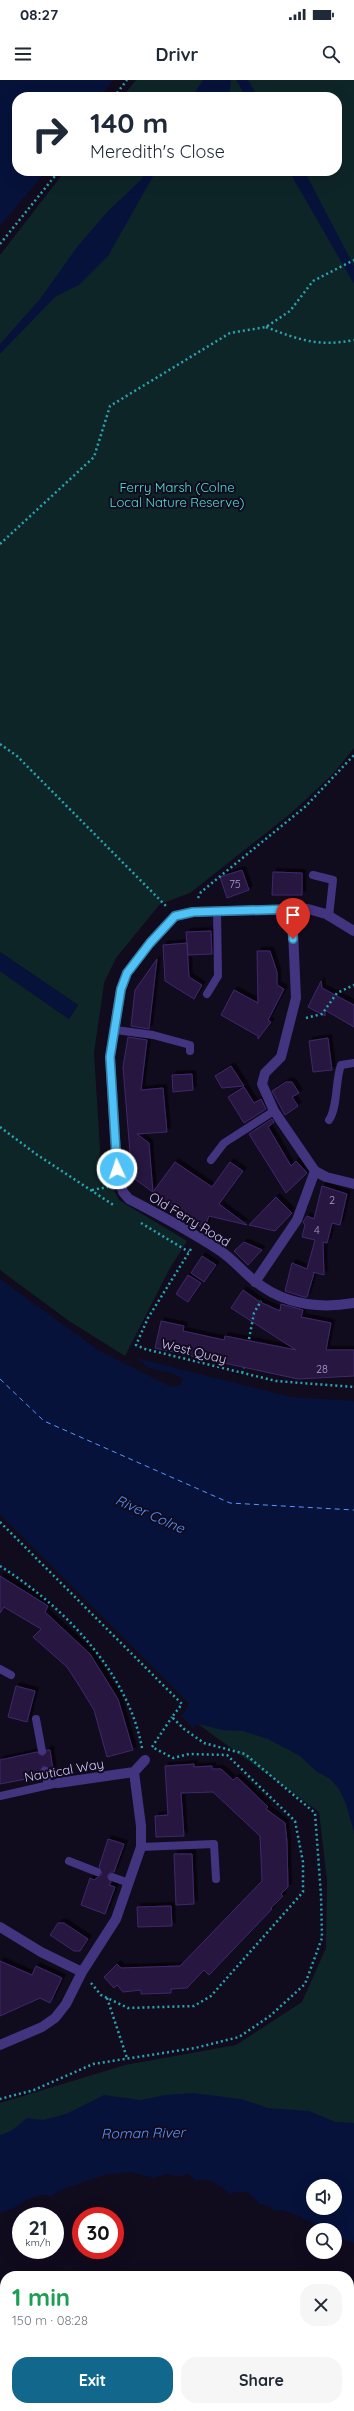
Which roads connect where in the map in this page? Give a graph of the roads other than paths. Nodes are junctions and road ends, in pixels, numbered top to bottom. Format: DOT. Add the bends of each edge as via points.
graph roads {
  1 [pos="313,875"];
  2 [pos="292,909"];
  3 [pos="217,911"];
  4 [pos="329,916"];
  5 [pos="354,931"];
  6 [pos="207,994"];
  7 [pos="116,1030"];
  8 [pos="190,1051"];
  9 [pos="354,1063"];
  10 [pos="274,1111"];
  11 [pos="329,1120"];
  12 [pos="211,1160"];
  13 [pos="315,1170"];
  14 [pos="354,1184"];
  15 [pos="255,1282"];
  16 [pos="354,1303"];
  17 [pos="0,1669"];
  18 [pos="11,1675"];
  19 [pos="36,1719"];
  20 [pos="42,1751"];
  21 [pos="144,1760"];
  22 [pos="45,1771"];
  23 [pos="134,1772"];
  24 [pos="53,1784"];
  25 [pos="0,1796"];
  26 [pos="141,1847"];
  27 [pos="69,1861"];
  28 [pos="97,1872"];
  29 [pos="112,1877"];
  30 [pos="216,1879"];
  31 [pos="129,1883"];
  32 [pos="0,1927"];
  33 [pos="82,1972"];
  34 [pos="0,2044"];
  1 -- 4 [label="lane" via="333,880"];
  2 -- 3 [label="street"];
  2 -- 4 [label="street" via="316,910"];
  2 -- 10 [label="street" via="296,998 281,1057 265,1073 262,1084"];
  3 -- 6 [label="lane" via="218,976"];
  3 -- 7 [label="street, Old Ferry Road" via="175,916 150,943 127,973 120,996"];
  4 -- 5 [label="street"];
  7 -- 8 [label="lane" via="153,1034 190,1045"];
  7 -- 15 [label="street, Old Ferry Road" via="110,1057 117,1169 123,1192 129,1199 221,1251"];
  9 -- 11 [label="lane" via="342,1065 337,1075 334,1114"];
  10 -- 12 [label="lane" via="224,1143"];
  10 -- 13 [label="street"];
  13 -- 14 [label="street" via="326,1177"];
  13 -- 15 [label="street" via="297,1220"];
  15 -- 16 [label="street, Old Ferry Road" via="295,1303"];
  17 -- 18 [label="lane"];
  19 -- 20 [label="lane"];
  21 -- 23 [label="street"];
  22 -- 24 [label="lane"];
  23 -- 24 [label="street, Nautical Way"];
  23 -- 26 [label="street"];
  24 -- 25 [label="lane, Nautical Way"];
  26 -- 30 [label="lane" via="214,1844"];
  26 -- 31 [label="street"];
  27 -- 28 [label="lane"];
  29 -- 31 [label="lane"];
  31 -- 33 [label="street" via="111,1930"];
  32 -- 33 [label="street" via="41,1952"];
  33 -- 34 [label="street" via="66,2004 55,2018 42,2027"];
}
